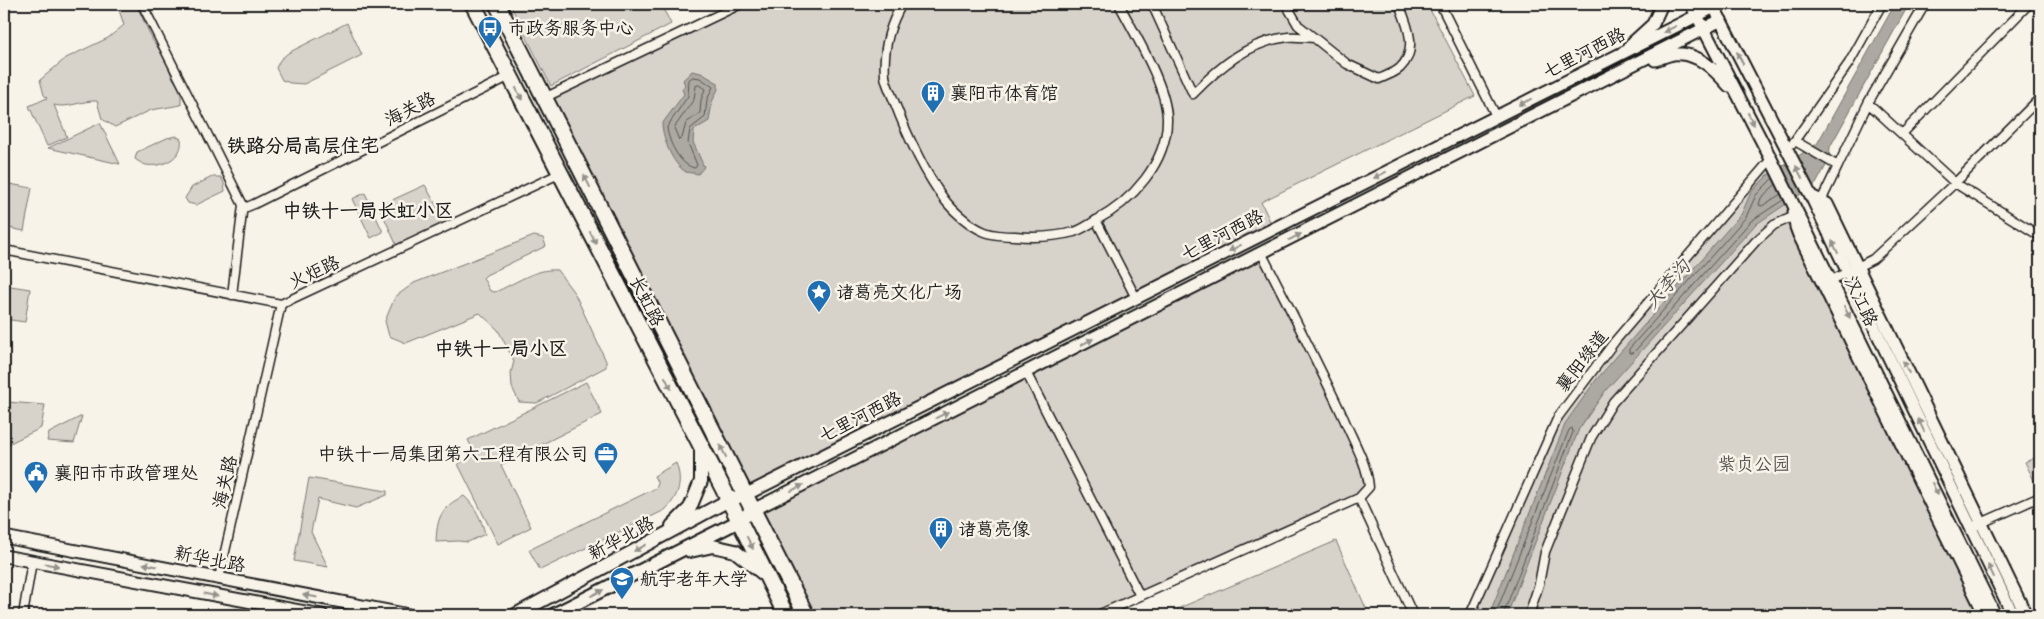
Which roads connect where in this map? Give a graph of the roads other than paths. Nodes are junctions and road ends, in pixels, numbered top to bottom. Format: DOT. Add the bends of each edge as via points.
graph roads {
  1 [pos="142,4"];
  2 [pos="473,4"];
  3 [pos="497,4"];
  4 [pos="741,4"];
  5 [pos="902,4"];
  6 [pos="1119,4"];
  7 [pos="1152,4"];
  8 [pos="1286,4"];
  9 [pos="1399,4"];
  10 [pos="1440,4"];
  11 [pos="1662,4"];
  12 [pos="1691,4"];
  13 [pos="1882,4"];
  14 [pos="1925,4"];
  15 [pos="2028,4"];
  16 [pos="1713,5"];
  17 [pos="1697,15"];
  18 [pos="1721,20"];
  19 [pos="1704,29"];
  20 [pos="1315,38"];
  21 [pos="1621,54"];
  22 [pos="1626,68"];
  23 [pos="510,76"];
  24 [pos="544,98"];
  25 [pos="2040,98"];
  26 [pos="1742,101"];
  27 [pos="1868,103"];
  28 [pos="1496,116"];
  29 [pos="1902,134"];
  30 [pos="1791,145"];
  31 [pos="1771,159"];
  32 [pos="1834,164"];
  33 [pos="560,173"];
  34 [pos="1955,183"];
  35 [pos="1816,199"];
  36 [pos="243,205"];
  37 [pos="1794,211"];
  38 [pos="1096,220"];
  39 [pos="2040,236"];
  40 [pos="4,250"];
  41 [pos="1262,254"];
  42 [pos="1852,269"];
  43 [pos="1827,283"];
  44 [pos="232,295"];
  45 [pos="1136,298"];
  46 [pos="281,304"];
  47 [pos="1026,372"];
  48 [pos="701,446"];
  49 [pos="745,494"];
  50 [pos="2040,497"];
  51 [pos="1359,498"];
  52 [pos="729,500"];
  53 [pos="753,510"];
  54 [pos="739,521"];
  55 [pos="1982,523"];
  56 [pos="1970,528"];
  57 [pos="4,536"];
  58 [pos="661,536"];
  59 [pos="671,555"];
  60 [pos="4,556"];
  61 [pos="32,561"];
  62 [pos="767,576"];
  63 [pos="219,578"];
  64 [pos="1140,596"];
  65 [pos="23,615"];
  66 [pos="322,615"];
  67 [pos="409,615"];
  68 [pos="515,615"];
  69 [pos="554,615"];
  70 [pos="786,615"];
  71 [pos="806,615"];
  72 [pos="1099,615"];
  73 [pos="1412,615"];
  74 [pos="1470,615"];
  75 [pos="1530,615"];
  76 [pos="1985,615"];
  77 [pos="1995,615"];
  78 [pos="2013,615"];
  79 [pos="2026,615"];
  1 -- 36 [label="street"];
  2 -- 23 [label="highway, 长虹路"];
  3 -- 24 [label="highway, 长虹路"];
  4 -- 24 [label="street"];
  5 -- 38 [label="street" via="888,33 885,78 905,130 944,199 962,217 985,232 1007,236 1052,236 1077,231"];
  6 -- 38 [label="street" via="1162,89 1167,118 1164,144 1151,171 1113,212"];
  7 -- 20 [label="street" via="1193,94 1220,68 1257,46 1288,37"];
  8 -- 20 [label="street" via="1298,25"];
  9 -- 20 [label="street" via="1410,32 1410,54 1400,69 1379,79 1347,64"];
  10 -- 28 [label="street"];
  11 -- 21 [label="street" via="1653,24"];
  12 -- 17 [label="street, 汉江路"];
  13 -- 30 [label="street" via="1849,63"];
  14 -- 27 [label="street"];
  15 -- 29 [label="street"];
  16 -- 17 [label="street, 七里河西路"];
  16 -- 18 [label="street, 汉江路"];
  17 -- 19 [label="street, 汉江路"];
  17 -- 21 [label="street, 七里河西路, one-way"];
  18 -- 19 [label="street, 七里河西路"];
  30 -- 18 [label="street, 汉江路, one-way"];
  19 -- 22 [label="street, 七里河西路"];
  19 -- 26 [label="street, 汉江路"];
  21 -- 28 [label="street, 七里河西路, one-way"];
  22 -- 26 [label="street" via="1674,54 1699,58"];
  41 -- 22 [label="street, 七里河西路, one-way"];
  23 -- 33 [label="highway, 长虹路, one-way"];
  23 -- 36 [label="street, 海关路" via="254,204"];
  49 -- 24 [label="highway, 长虹路, one-way"];
  25 -- 34 [label="street"];
  26 -- 31 [label="street, 汉江路, one-way"];
  27 -- 29 [label="street"];
  27 -- 32 [label="street"];
  28 -- 45 [label="street, 七里河西路, one-way"];
  29 -- 34 [label="street"];
  30 -- 32 [label="street" via="1806,146"];
  35 -- 30 [label="street, 汉江路, one-way"];
  31 -- 37 [label="street, 汉江路"];
  31 -- 74 [label="street, 襄阳绿道" via="1615,342 1558,417"];
  32 -- 35 [label="street"];
  33 -- 46 [label="street, 火炬路"];
  33 -- 48 [label="highway, 长虹路, one-way"];
  34 -- 39 [label="street"];
  34 -- 42 [label="street" via="1873,259"];
  42 -- 35 [label="street, 汉江路, one-way"];
  36 -- 44 [label="street"];
  37 -- 43 [label="street, 汉江路"];
  37 -- 75 [label="street" via="1756,241 1613,402 1591,438 1545,552"];
  38 -- 45 [label="street"];
  40 -- 44 [label="street, 火炬路"];
  47 -- 41 [label="street, 七里河西路, one-way"];
  41 -- 51 [label="street" via="1362,459 1369,487"];
  42 -- 43 [label="street"];
  55 -- 42 [label="street, one-way"];
  56 -- 42 [label="street, 汉江路, one-way"];
  43 -- 76 [label="street"];
  43 -- 77 [label="street, 汉江路, one-way"];
  44 -- 46 [label="street, 火炬路"];
  45 -- 49 [label="street, 七里河西路"];
  46 -- 63 [label="street, 海关路"];
  53 -- 47 [label="street, 七里河西路, one-way"];
  47 -- 64 [label="street"];
  48 -- 52 [label="highway, 长虹路"];
  48 -- 58 [label="main road" via="702,481 690,508"];
  49 -- 52 [label="main road, 新华北路"];
  49 -- 53 [label="highway, 长虹路"];
  50 -- 55 [label="street"];
  51 -- 64 [label="street"];
  51 -- 73 [label="street"];
  52 -- 54 [label="highway, 长虹路"];
  52 -- 58 [label="main road, 新华北路"];
  53 -- 54 [label="main road"];
  53 -- 71 [label="highway, 长虹路"];
  54 -- 59 [label="main road"];
  54 -- 62 [label="highway, 长虹路, one-way"];
  55 -- 56 [label="street"];
  55 -- 79 [label="street"];
  78 -- 56 [label="street, 汉江路, one-way"];
  63 -- 57 [label="street, 新华北路, one-way"];
  58 -- 68 [label="main road, 新华北路, one-way"];
  59 -- 62 [label="main road" via="713,546 735,552"];
  69 -- 59 [label="main road, one-way"];
  60 -- 61 [label="street, 新华北路"];
  61 -- 65 [label="street"];
  61 -- 66 [label="street, 新华北路, one-way"];
  62 -- 70 [label="highway, 长虹路"];
  67 -- 63 [label="street, 新华北路, one-way"];
  64 -- 72 [label="street"];
}
